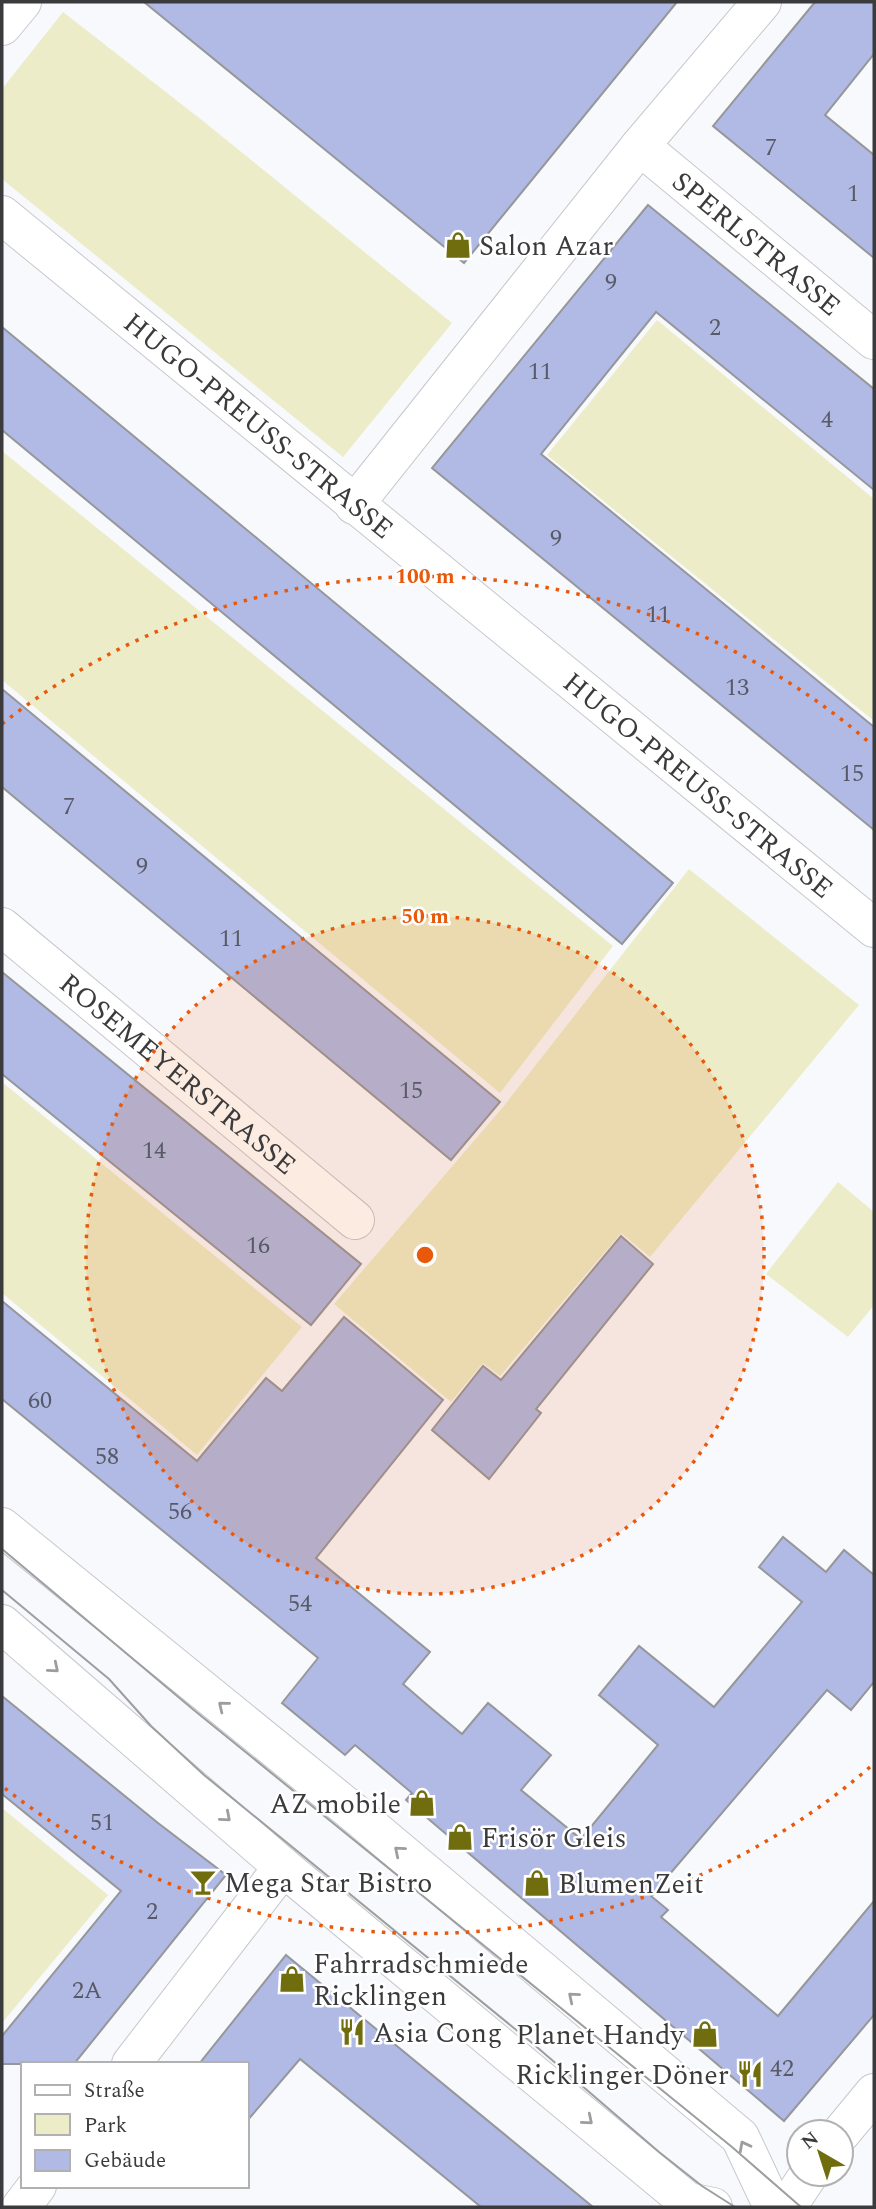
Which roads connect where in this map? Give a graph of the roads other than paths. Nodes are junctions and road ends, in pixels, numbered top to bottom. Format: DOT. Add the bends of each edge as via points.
graph roads {
  1 [pos="22,2"];
  2 [pos="762,2"];
  3 [pos="2,26"];
  4 [pos="640,146"];
  5 [pos="2,215"];
  6 [pos="874,340"];
  7 [pos="354,505"];
  8 [pos="2,927"];
  9 [pos="874,928"];
  10 [pos="355,1220"];
  11 [pos="2,1527"];
  12 [pos="2,1623"];
  13 [pos="283,1867"];
  14 [pos="133,2062"];
  15 [pos="874,2093"];
  16 [pos="853,2118"];
  17 [pos="35,2188"];
  18 [pos="800,2188"];
  19 [pos="21,2207"];
  20 [pos="713,2207"];
  21 [pos="773,2207"];
  22 [pos="788,2207"];
  1 -- 3 [label="street"];
  2 -- 4 [label="street"];
  4 -- 6 [label="street, SPERLSTRASSE"];
  4 -- 7 [label="street"];
  5 -- 7 [label="street, HUGO-PREUSS-STRASSE"];
  7 -- 9 [label="street, HUGO-PREUSS-STRASSE"];
  8 -- 10 [label="street, ROSEMEYERSTRASSE"];
  21 -- 11 [label="street, one-way" via="740,2137 349,1809"];
  12 -- 13 [label="street, one-way"];
  13 -- 14 [label="street"];
  13 -- 20 [label="street, one-way" via="688,2202"];
  15 -- 16 [label="street"];
  17 -- 19 [label="street"];
  18 -- 22 [label="street"];
}
